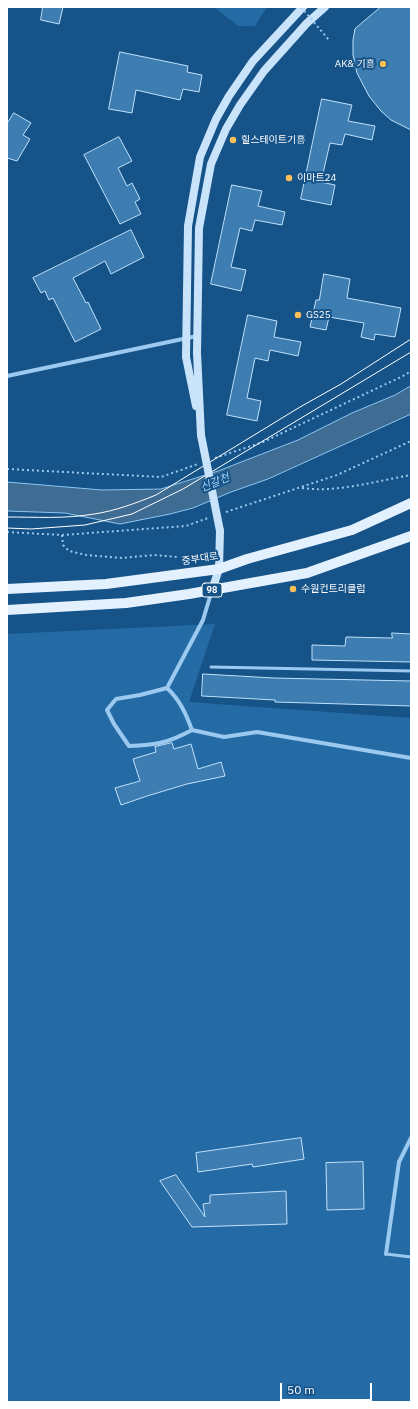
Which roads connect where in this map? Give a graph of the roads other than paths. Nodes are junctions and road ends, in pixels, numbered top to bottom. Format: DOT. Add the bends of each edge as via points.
graph roads {
  1 [pos="302,7"];
  2 [pos="325,7"];
  3 [pos="197,336"];
  4 [pos="186,339"];
  5 [pos="7,376"];
  6 [pos="201,435"];
  7 [pos="411,503"];
  8 [pos="411,536"];
  9 [pos="396,542"];
  10 [pos="411,543"];
  11 [pos="218,569"];
  12 [pos="7,589"];
  13 [pos="212,590"];
  14 [pos="7,610"];
  15 [pos="211,667"];
  16 [pos="411,671"];
  17 [pos="166,688"];
  18 [pos="192,730"];
  19 [pos="411,758"];
  20 [pos="411,1138"];
  21 [pos="386,1254"];
  22 [pos="411,1257"];
  1 -- 4 [label="street" via="253,61 229,96 200,157 188,226"];
  2 -- 3 [label="street" via="264,71 226,129 211,164 199,228"];
  3 -- 4 [label="street"];
  3 -- 6 [label="street"];
  4 -- 5 [label="street"];
  4 -- 6 [label="street" via="186,357"];
  6 -- 11 [label="street, bridge" via="220,531"];
  7 -- 11 [label="main road, 중부대로 / 98" via="352,530"];
  8 -- 9 [label="main road, 98"];
  9 -- 10 [label="street"];
  9 -- 13 [label="main road, 98" via="308,573"];
  11 -- 12 [label="main road, 중부대로 / 98" via="106,584"];
  11 -- 13 [label="street"];
  13 -- 14 [label="main road, 98" via="126,603"];
  13 -- 17 [label="street" via="203,620"];
  15 -- 16 [label="lane"];
  17 -- 18 [label="street" via="175,695 186,713"];
  17 -- 18 [label="street" via="116,699 107,710 114,724 129,746 153,745"];
  18 -- 19 [label="street" via="224,737 257,732"];
  20 -- 21 [label="street" via="399,1162"];
  21 -- 22 [label="lane"];
}
